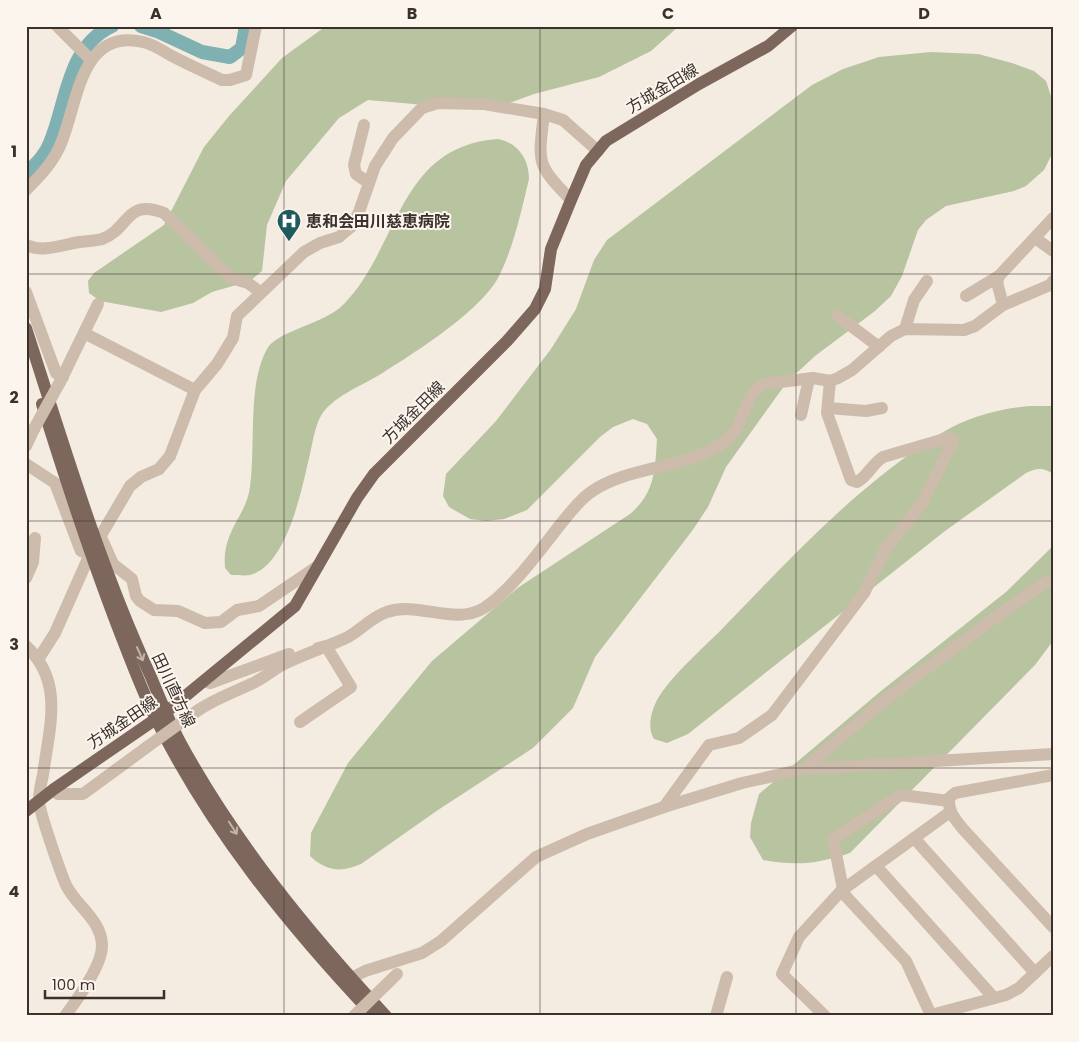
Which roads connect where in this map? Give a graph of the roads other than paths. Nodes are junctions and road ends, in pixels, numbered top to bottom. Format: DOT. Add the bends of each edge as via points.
graph roads {
  1 [pos="57,26"];
  2 [pos="256,26"];
  3 [pos="792,26"];
  4 [pos="85,55"];
  5 [pos="544,114"];
  6 [pos="364,125"];
  7 [pos="598,151"];
  8 [pos="369,183"];
  9 [pos="26,190"];
  10 [pos="571,200"];
  11 [pos="1053,218"];
  12 [pos="1035,238"];
  13 [pos="26,245"];
  14 [pos="1053,251"];
  15 [pos="999,276"];
  16 [pos="927,281"];
  17 [pos="1053,281"];
  18 [pos="26,292"];
  19 [pos="260,292"];
  20 [pos="966,296"];
  21 [pos="98,304"];
  22 [pos="1003,305"];
  23 [pos="838,316"];
  24 [pos="26,328"];
  25 [pos="905,329"];
  26 [pos="84,333"];
  27 [pos="879,347"];
  28 [pos="26,354"];
  29 [pos="62,379"];
  30 [pos="809,379"];
  31 [pos="830,381"];
  32 [pos="196,390"];
  33 [pos="828,408"];
  34 [pos="882,408"];
  35 [pos="802,415"];
  36 [pos="26,446"];
  37 [pos="26,464"];
  38 [pos="35,538"];
  39 [pos="95,544"];
  40 [pos="318,566"];
  41 [pos="26,578"];
  42 [pos="1053,579"];
  43 [pos="26,646"];
  44 [pos="326,646"];
  45 [pos="39,658"];
  46 [pos="204,681"];
  47 [pos="161,715"];
  48 [pos="300,722"];
  49 [pos="1053,754"];
  50 [pos="804,769"];
  51 [pos="1053,775"];
  52 [pos="53,790"];
  53 [pos="39,802"];
  54 [pos="949,806"];
  55 [pos="664,807"];
  56 [pos="26,811"];
  57 [pos="914,838"];
  58 [pos="876,866"];
  59 [pos="842,890"];
  60 [pos="1053,927"];
  61 [pos="422,953"];
  62 [pos="1053,956"];
  63 [pos="1035,973"];
  64 [pos="727,977"];
  65 [pos="347,981"];
  66 [pos="994,998"];
  67 [pos="65,1016"];
  68 [pos="354,1016"];
  69 [pos="374,1016"];
  70 [pos="386,1016"];
  71 [pos="716,1016"];
  72 [pos="825,1016"];
  1 -- 4 [label="street"];
  2 -- 4 [label="street" via="246,75 230,80 222,80 145,42 134,40 120,40"];
  3 -- 7 [label="main road, 方城金田線" via="768,46 606,141"];
  4 -- 9 [label="street" via="59,148 48,167"];
  5 -- 7 [label="street" via="562,120"];
  5 -- 8 [label="street" via="484,104 438,103 422,108 393,138 375,166"];
  5 -- 10 [label="street" via="541,163 548,177"];
  6 -- 8 [label="street" via="354,165 356,174"];
  7 -- 10 [label="main road, 方城金田線" via="586,165"];
  8 -- 19 [label="street" via="352,226 339,237 304,252"];
  10 -- 40 [label="main road, 方城金田線" via="551,249 545,289 535,309 507,342 374,474"];
  11 -- 12 [label="street"];
  12 -- 14 [label="street"];
  12 -- 15 [label="street"];
  13 -- 19 [label="street" via="47,249 103,239 130,215 144,208 153,208 164,213 231,278 248,283"];
  15 -- 20 [label="street"];
  15 -- 22 [label="street" via="997,282"];
  16 -- 25 [label="street" via="914,300"];
  17 -- 22 [label="street"];
  18 -- 29 [label="street" via="56,373"];
  19 -- 32 [label="street" via="237,316 233,338"];
  21 -- 26 [label="street"];
  22 -- 25 [label="street" via="975,326 964,330"];
  23 -- 27 [label="street"];
  24 -- 39 [label="main road, 田川直方線"];
  25 -- 27 [label="street"];
  26 -- 29 [label="street"];
  26 -- 32 [label="street"];
  27 -- 31 [label="street" via="852,370"];
  28 -- 39 [label="main road, 田川直方線"];
  29 -- 36 [label="street, bridge"];
  30 -- 31 [label="street"];
  30 -- 35 [label="street"];
  30 -- 44 [label="street" via="758,386 752,393 741,423 713,450 615,478 590,492 574,507 524,570 486,606 471,615 407,610 388,612 372,619 348,637"];
  31 -- 33 [label="street"];
  32 -- 39 [label="street" via="170,456 159,469 141,476 130,486"];
  33 -- 34 [label="street" via="866,411"];
  33 -- 55 [label="street" via="851,480 857,482 883,457 948,438 952,439 952,444 921,505 886,548 864,594 772,715 739,738 710,746"];
  37 -- 39 [label="street" via="55,483 81,551"];
  38 -- 41 [label="street" via="33,562"];
  39 -- 40 [label="street" via="132,580 140,601 154,610 178,611 205,623 221,622 237,610 259,606"];
  39 -- 45 [label="street" via="55,632"];
  39 -- 47 [label="main road, 田川直方線"];
  40 -- 46 [label="main road, 方城金田線" via="295,606"];
  42 -- 50 [label="street" via="993,619 886,699"];
  43 -- 45 [label="street"];
  44 -- 46 [label="street" via="292,652 210,683"];
  44 -- 48 [label="street" via="351,687"];
  44 -- 52 [label="street, bridge" via="280,666 252,684 214,699 83,794 58,794"];
  45 -- 53 [label="street" via="49,678 52,697"];
  46 -- 47 [label="main road, 方城金田線"];
  47 -- 52 [label="main road, 方城金田線"];
  47 -- 65 [label="main road, 田川直方線" via="225,836 264,887"];
  49 -- 50 [label="street"];
  50 -- 55 [label="street"];
  51 -- 54 [label="street" via="955,793"];
  52 -- 53 [label="main road, 方城金田線"];
  53 -- 56 [label="main road, 方城金田線"];
  53 -- 67 [label="street" via="66,886 95,923 102,940 100,958"];
  54 -- 57 [label="street"];
  54 -- 59 [label="street" via="901,795 833,839"];
  54 -- 60 [label="street"];
  55 -- 61 [label="street" via="588,834 536,857 441,941"];
  57 -- 58 [label="street"];
  57 -- 63 [label="street"];
  58 -- 59 [label="street"];
  58 -- 66 [label="street"];
  59 -- 66 [label="street" via="906,961 931,1016"];
  59 -- 72 [label="street" via="798,938 782,974"];
  61 -- 65 [label="street" via="366,971"];
  61 -- 68 [label="street, bridge"];
  62 -- 63 [label="street"];
  63 -- 66 [label="street" via="1019,988"];
  64 -- 71 [label="street"];
  65 -- 69 [label="main road, 田川直方線"];
  65 -- 70 [label="main road, 田川直方線"];
}
